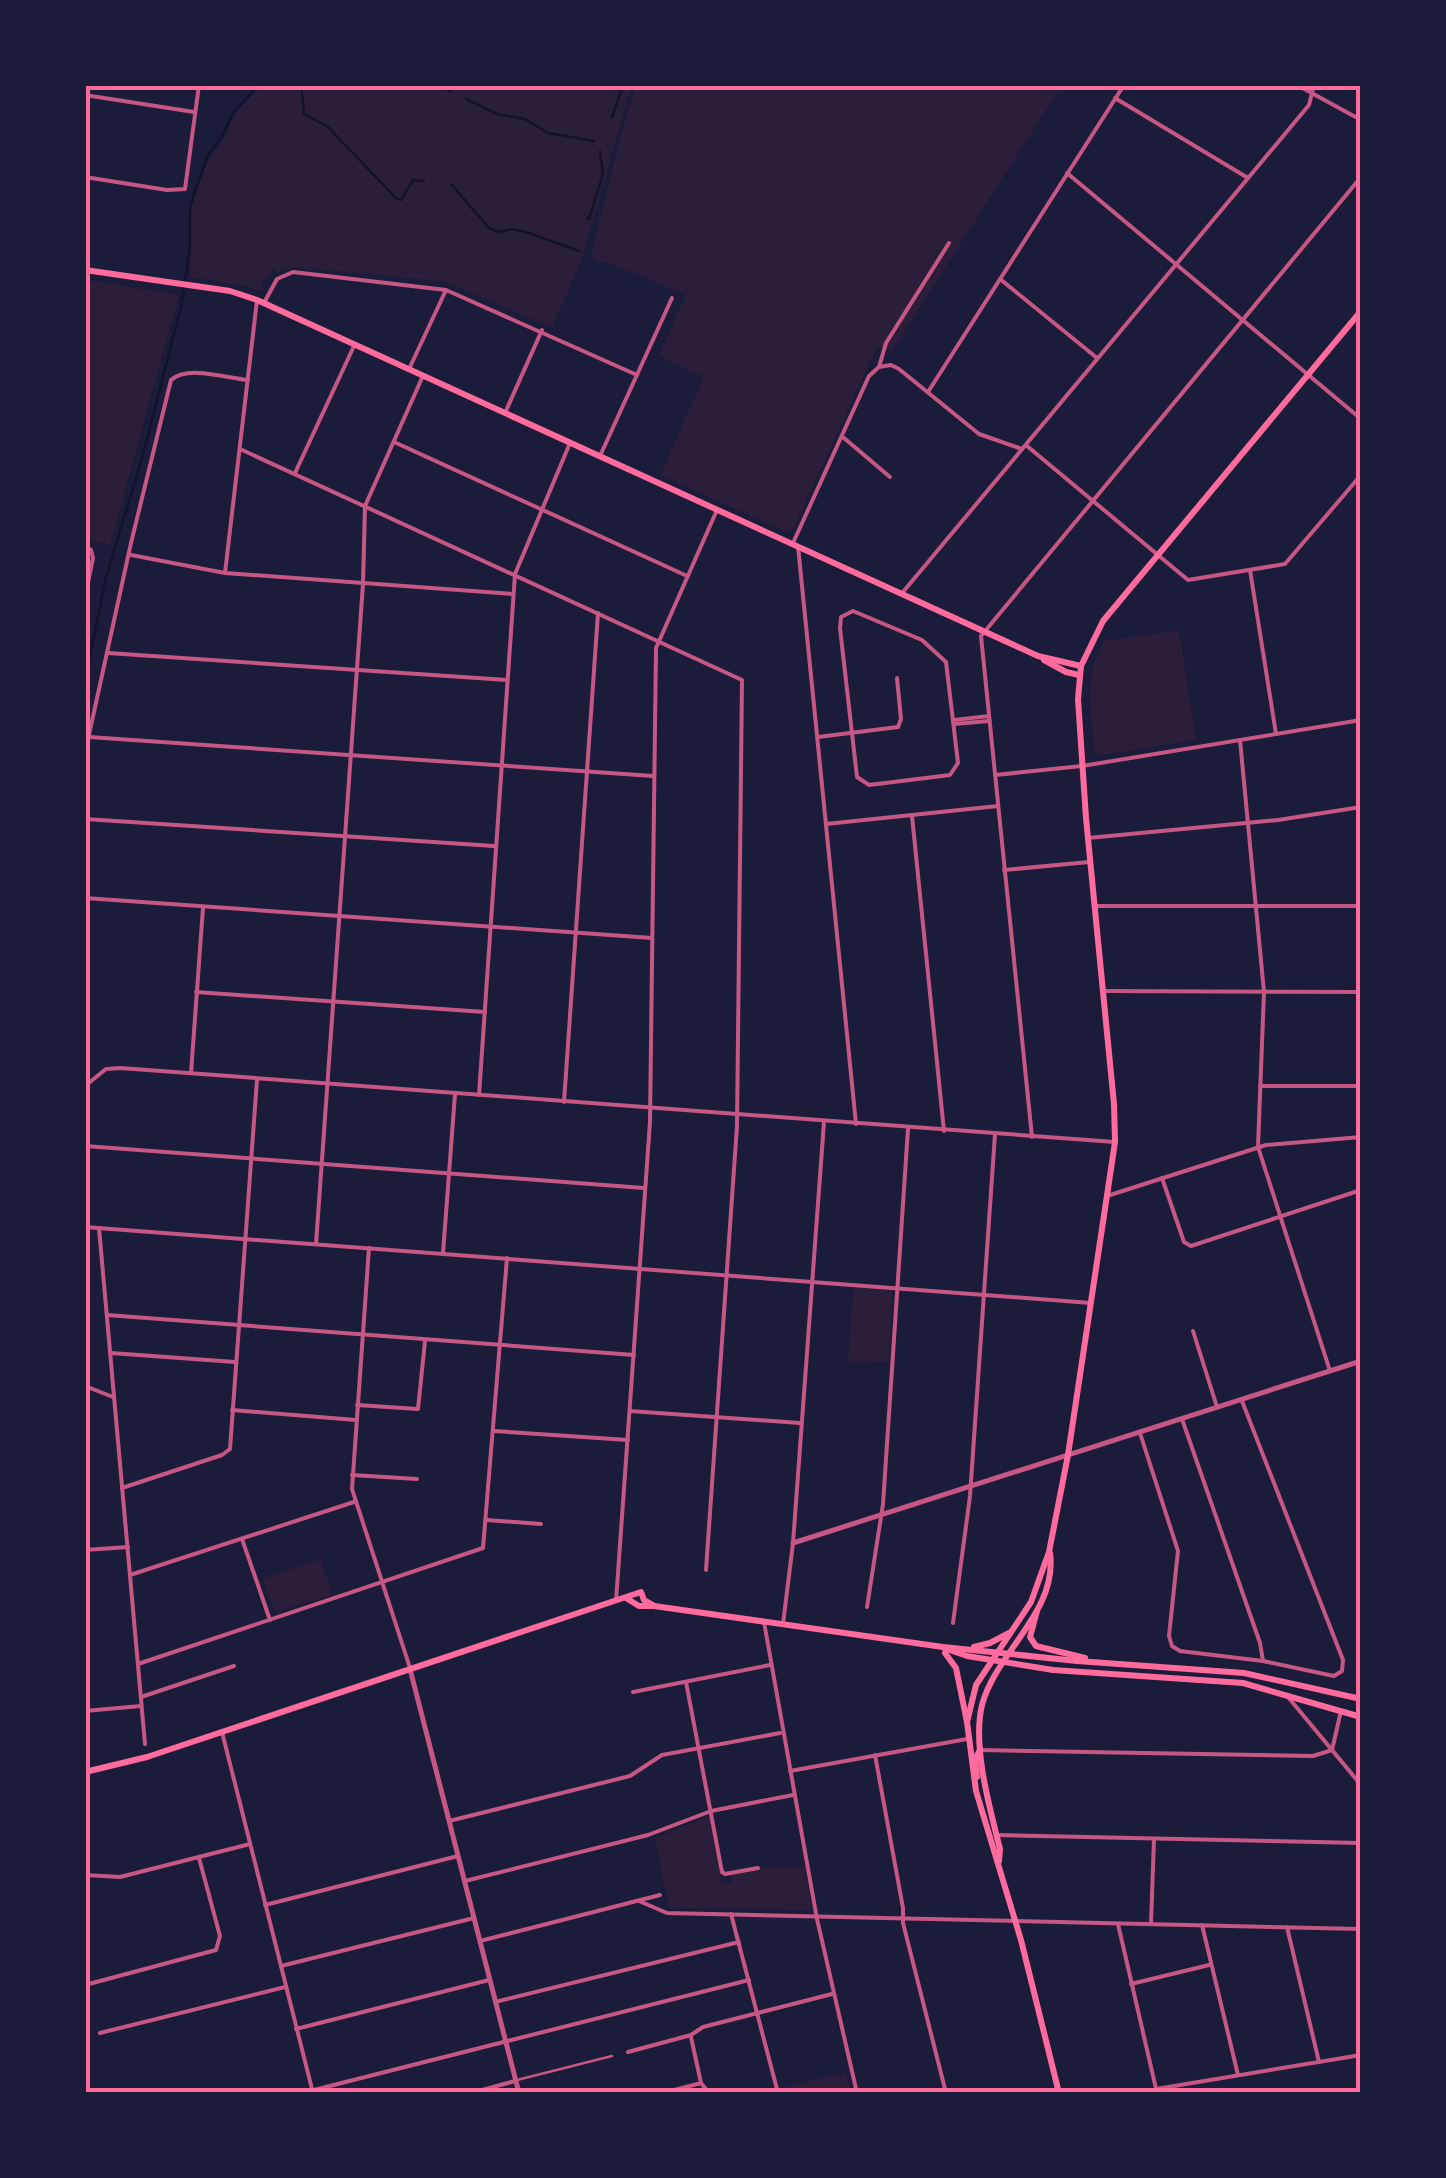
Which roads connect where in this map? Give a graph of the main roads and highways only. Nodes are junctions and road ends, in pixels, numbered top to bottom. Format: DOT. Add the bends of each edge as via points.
graph roads {
  1 [pos="85,270"];
  2 [pos="1361,311"];
  3 [pos="1080,670"];
  4 [pos="1050,1552"];
  5 [pos="626,1598"];
  6 [pos="654,1606"];
  7 [pos="1037,1611"];
  8 [pos="1011,1632"];
  9 [pos="939,1646"];
  10 [pos="963,1648"];
  11 [pos="997,1652"];
  12 [pos="1009,1653"];
  13 [pos="991,1660"];
  14 [pos="1091,1660"];
  15 [pos="1004,1662"];
  16 [pos="1361,1699"];
  17 [pos="1361,1717"];
  18 [pos="967,1722"];
  19 [pos="980,1750"];
  20 [pos="85,1772"];
  21 [pos="976,1791"];
  22 [pos="999,1862"];
  23 [pos="1059,2093"];
  1 -- 3 [label="main road" via="230,291 261,302"];
  2 -- 3 [label="main road" via="1099,626"];
  3 -- 4 [label="main road" via="1082,766 1115,1142"];
  4 -- 7 [label="main road"];
  4 -- 8 [label="main road"];
  5 -- 6 [label="main road"];
  5 -- 6 [label="main road" via="642,1592"];
  5 -- 20 [label="main road"];
  6 -- 9 [label="main road"];
  7 -- 12 [label="main road"];
  7 -- 14 [label="main road" via="1030,1637 1036,1646"];
  8 -- 10 [label="main road"];
  8 -- 11 [label="main road"];
  9 -- 10 [label="main road"];
  9 -- 13 [label="main road"];
  9 -- 18 [label="main road" via="956,1668"];
  10 -- 11 [label="main road"];
  11 -- 12 [label="main road"];
  11 -- 13 [label="main road"];
  12 -- 14 [label="main road"];
  12 -- 15 [label="main road"];
  13 -- 15 [label="main road"];
  13 -- 18 [label="main road" via="972,1693"];
  14 -- 16 [label="main road" via="1244,1673"];
  15 -- 17 [label="main road" via="1231,1681"];
  15 -- 19 [label="main road" via="982,1704"];
  18 -- 21 [label="main road"];
  19 -- 21 [label="main road"];
  19 -- 22 [label="main road"];
  21 -- 22 [label="main road"];
  22 -- 23 [label="main road"];
}
